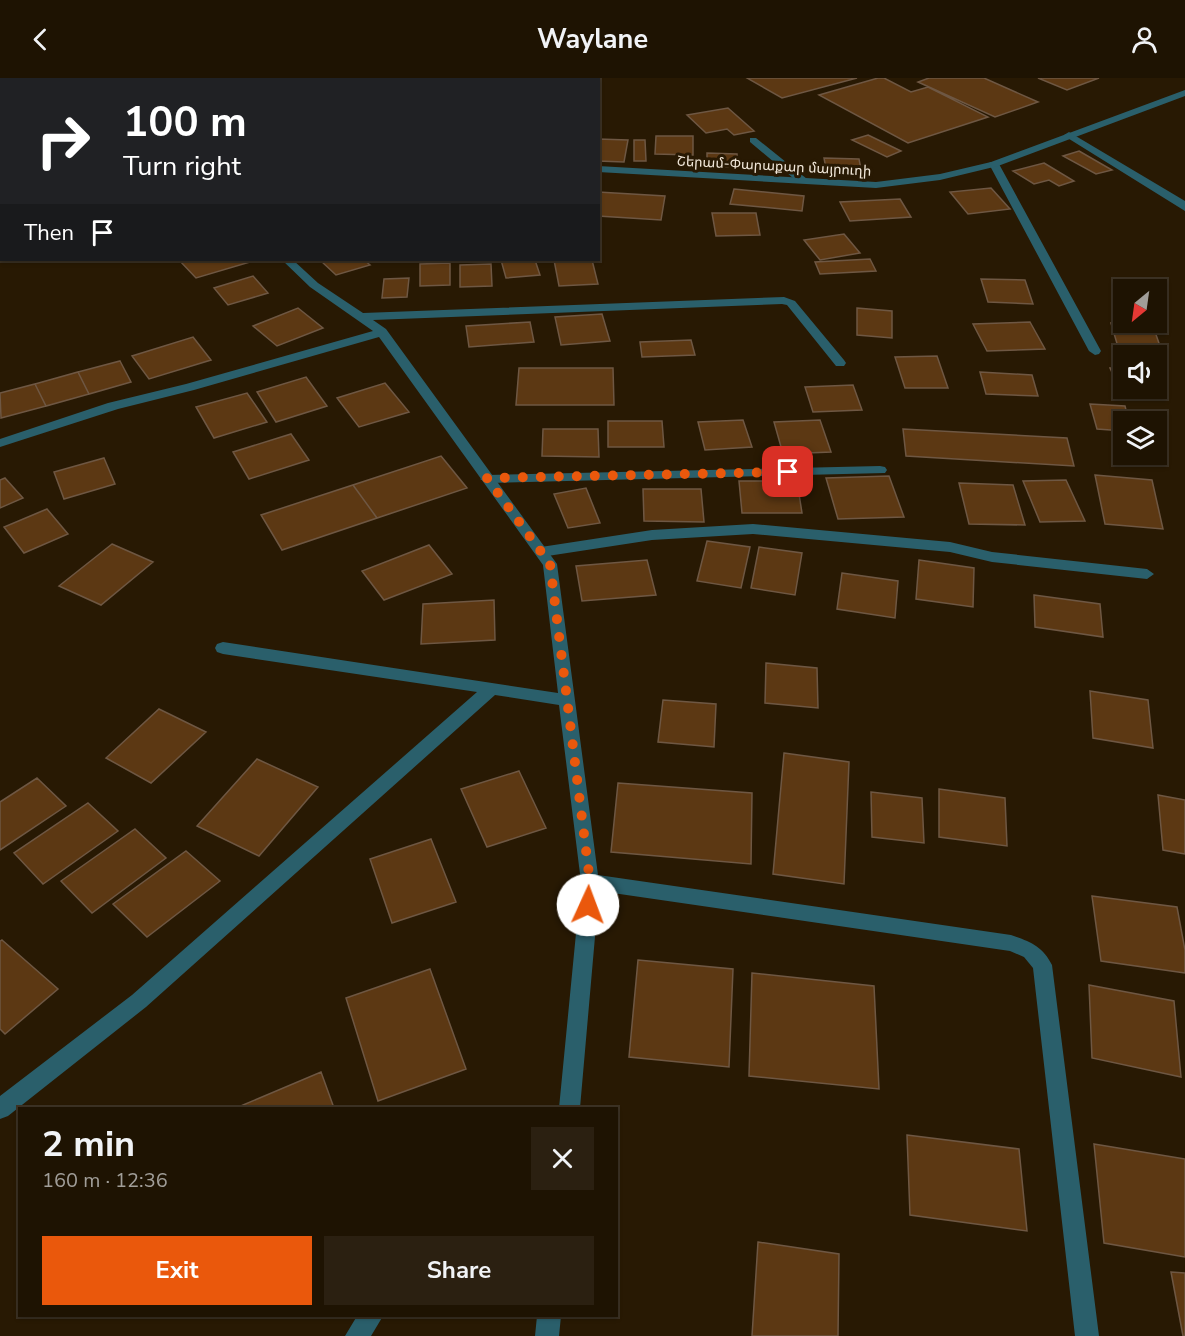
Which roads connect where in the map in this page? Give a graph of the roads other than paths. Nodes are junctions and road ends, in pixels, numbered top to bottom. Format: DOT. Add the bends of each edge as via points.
graph roads {
  1 [pos="1185,93"];
  2 [pos="1069,135"];
  3 [pos="753,140"];
  4 [pos="994,164"];
  5 [pos="600,170"];
  6 [pos="803,181"];
  7 [pos="1185,208"];
  8 [pos="288,261"];
  9 [pos="362,317"];
  10 [pos="382,332"];
  11 [pos="1095,351"];
  12 [pos="840,363"];
  13 [pos="0,442"];
  14 [pos="880,470"];
  15 [pos="487,478"];
  16 [pos="541,552"];
  17 [pos="1147,574"];
  18 [pos="223,648"];
  19 [pos="492,688"];
  20 [pos="567,700"];
  21 [pos="590,882"];
  22 [pos="569,1107"];
  23 [pos="0,1108"];
  24 [pos="369,1317"];
  25 [pos="549,1317"];
  26 [pos="357,1336"];
  27 [pos="547,1336"];
  28 [pos="1087,1336"];
  1 -- 2 [label="street, Շերամ-Փարաքար մայրուղի"];
  2 -- 4 [label="street, Շերամ-Փարաքար մայրուղի"];
  2 -- 7 [label="street"];
  3 -- 6 [label="street"];
  4 -- 6 [label="street, Շերամ-Փարաքար մայրուղի" via="940,177 876,185"];
  4 -- 11 [label="street"];
  5 -- 6 [label="street, Շերամ-Փարաքար մայրուղի"];
  8 -- 9 [label="street" via="314,285"];
  9 -- 10 [label="street"];
  9 -- 12 [label="street" via="783,300 791,303"];
  10 -- 13 [label="street" via="113,406"];
  10 -- 15 [label="street"];
  14 -- 15 [label="street"];
  15 -- 16 [label="street"];
  16 -- 17 [label="street" via="652,535 753,529 950,547 992,557"];
  16 -- 20 [label="street" via="550,564"];
  18 -- 19 [label="street"];
  19 -- 20 [label="street"];
  19 -- 23 [label="street" via="139,1002"];
  20 -- 21 [label="street"];
  21 -- 22 [label="street"];
  21 -- 28 [label="street" via="1011,943 1031,951 1042,965"];
  24 -- 26 [label="street"];
  25 -- 27 [label="street"];
}
